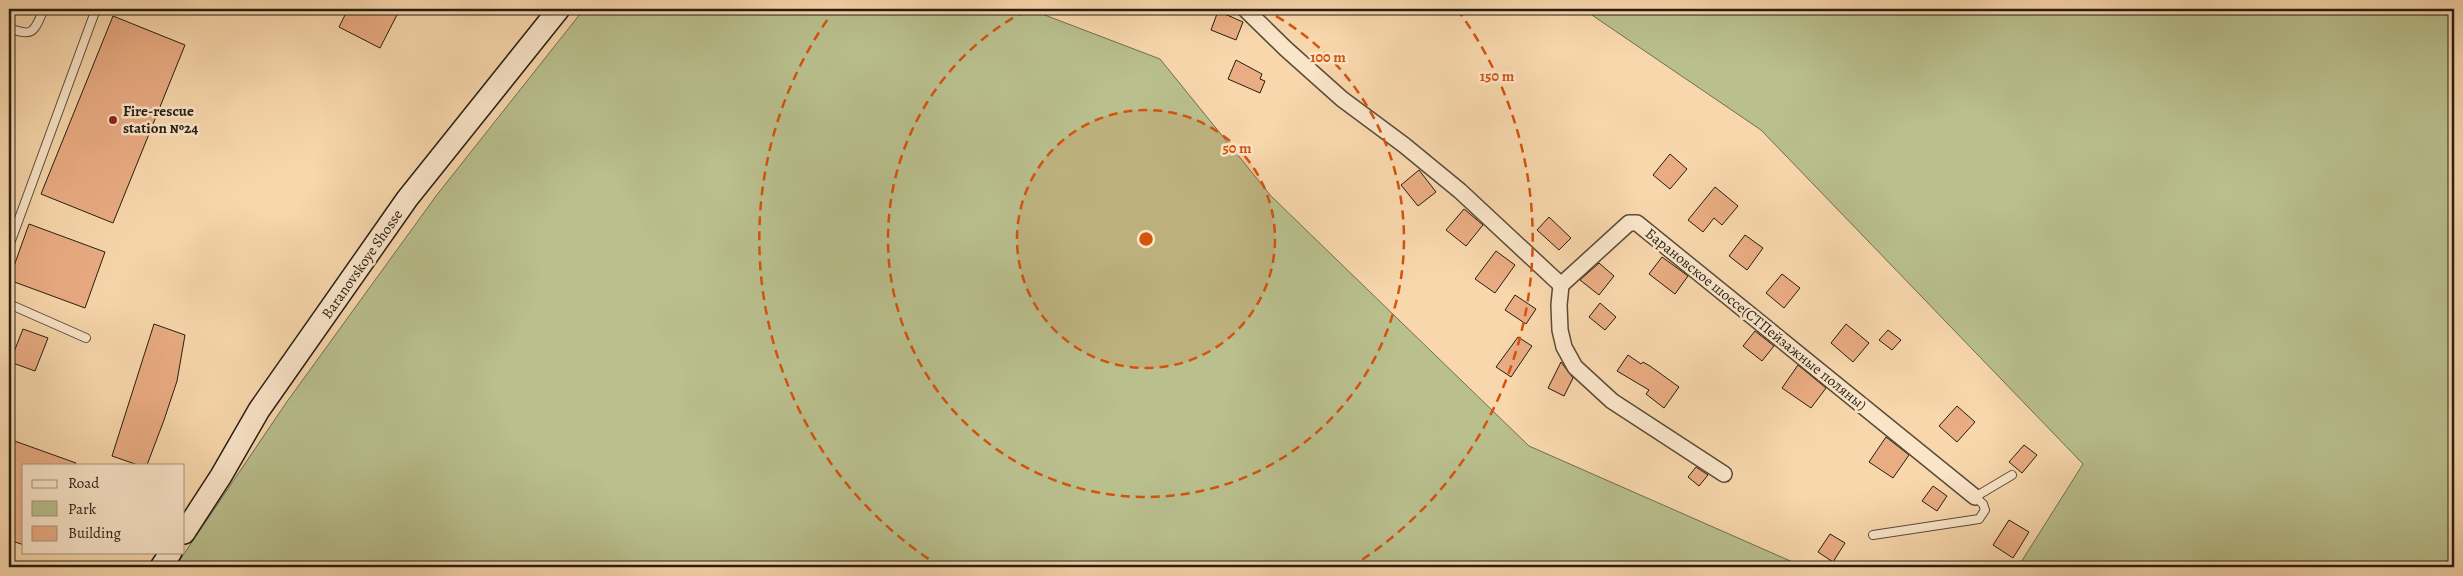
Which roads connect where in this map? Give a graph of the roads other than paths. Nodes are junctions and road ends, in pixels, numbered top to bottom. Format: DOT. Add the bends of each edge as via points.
graph roads {
  1 [pos="44,9"];
  2 [pos="559,9"];
  3 [pos="1245,9"];
  4 [pos="96,10"];
  5 [pos="9,28"];
  6 [pos="9,246"];
  7 [pos="1561,285"];
  8 [pos="9,304"];
  9 [pos="86,338"];
  10 [pos="1724,474"];
  11 [pos="2012,475"];
  12 [pos="1976,497"];
  13 [pos="185,531"];
  14 [pos="1873,534"];
  15 [pos="170,554"];
  16 [pos="161,567"];
  1 -- 5 [label="lane" via="31,32 26,34"];
  2 -- 13 [label="main road, Baranovskoye Shosse" via="407,199 259,410"];
  3 -- 7 [label="street" via="1342,99 1460,191"];
  4 -- 6 [label="lane"];
  7 -- 10 [label="street" via="1560,330 1564,347 1575,366 1612,401"];
  7 -- 12 [label="street, Барановское шоссе(СТПейзажные поляны)" via="1629,223 1637,223"];
  8 -- 9 [label="lane"];
  11 -- 12 [label="lane"];
  12 -- 14 [label="lane" via="1985,510 1980,519"];
  15 -- 16 [label="main road"];
}
